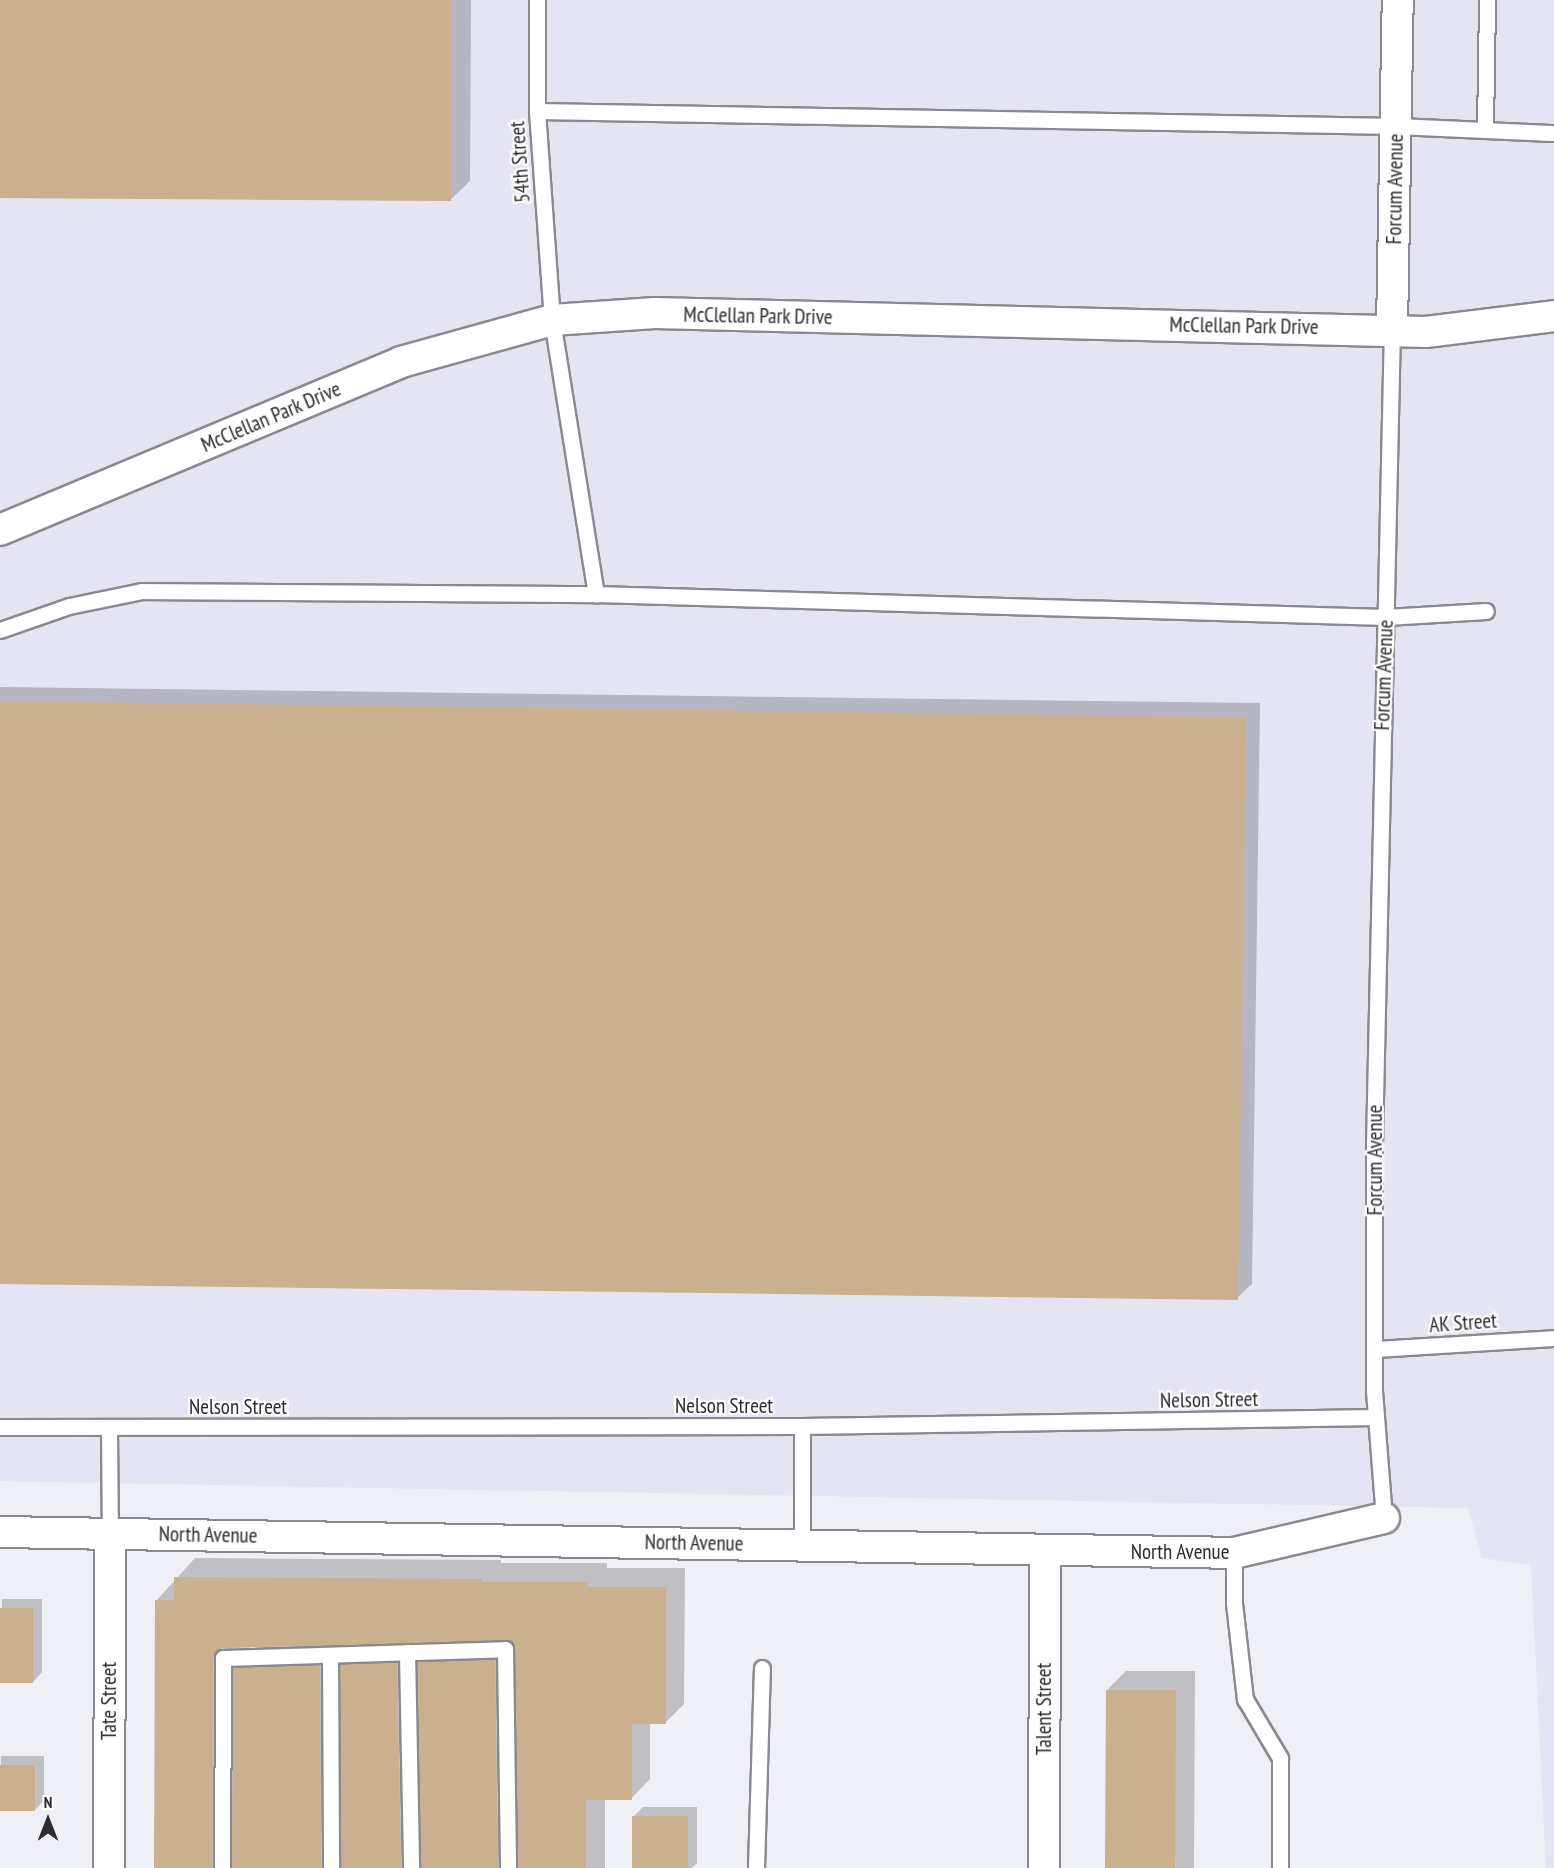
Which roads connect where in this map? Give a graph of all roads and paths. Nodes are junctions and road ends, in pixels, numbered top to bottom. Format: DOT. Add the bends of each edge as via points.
graph roads {
  1 [pos="537,0"];
  2 [pos="1398,0"];
  3 [pos="1487,0"];
  4 [pos="537,111"];
  5 [pos="1397,126"];
  6 [pos="1485,129"];
  7 [pos="1554,133"];
  8 [pos="1554,316"];
  9 [pos="552,320"];
  10 [pos="1392,329"];
  11 [pos="0,530"];
  12 [pos="596,594"];
  13 [pos="1486,611"];
  14 [pos="1386,617"];
  15 [pos="0,630"];
  16 [pos="1554,1338"];
  17 [pos="1375,1349"];
  18 [pos="1376,1417"];
  19 [pos="802,1426"];
  20 [pos="0,1427"];
  21 [pos="109,1429"];
  22 [pos="1384,1518"];
  23 [pos="0,1532"];
  24 [pos="110,1534"];
  25 [pos="802,1544"];
  26 [pos="1045,1550"];
  27 [pos="1234,1553"];
  28 [pos="407,1652"];
  29 [pos="330,1655"];
  30 [pos="762,1668"];
  31 [pos="109,1868"];
  32 [pos="222,1868"];
  33 [pos="331,1868"];
  34 [pos="411,1868"];
  35 [pos="508,1868"];
  36 [pos="756,1868"];
  37 [pos="1044,1868"];
  38 [pos="1280,1868"];
  1 -- 4 [label="lane, 54th Street"];
  2 -- 5 [label="street, Forcum Avenue"];
  3 -- 6 [label="lane"];
  4 -- 5 [label="lane"];
  4 -- 9 [label="lane, 54th Street"];
  5 -- 6 [label="lane"];
  5 -- 10 [label="street, Forcum Avenue"];
  6 -- 7 [label="lane"];
  8 -- 10 [label="street, McClellan Park Drive" via="1426,332"];
  9 -- 10 [label="street, McClellan Park Drive" via="655,314"];
  9 -- 11 [label="street, McClellan Park Drive" via="400,362"];
  9 -- 12 [label="lane, 54th Street"];
  10 -- 14 [label="lane, Forcum Avenue"];
  12 -- 14 [label="lane"];
  12 -- 15 [label="lane" via="142,591 69,606"];
  13 -- 14 [label="lane"];
  14 -- 17 [label="lane, Forcum Avenue" via="1379,828"];
  16 -- 17 [label="lane, AK Street"];
  17 -- 18 [label="lane"];
  18 -- 19 [label="lane, Nelson Street"];
  18 -- 22 [label="lane"];
  19 -- 21 [label="lane, Nelson Street"];
  19 -- 25 [label="lane"];
  20 -- 21 [label="lane, Nelson Street"];
  21 -- 24 [label="lane"];
  22 -- 27 [label="street, North Avenue"];
  23 -- 24 [label="street, North Avenue"];
  24 -- 25 [label="street, North Avenue"];
  24 -- 31 [label="street, Tate Street"];
  25 -- 26 [label="street, North Avenue"];
  26 -- 27 [label="street, North Avenue"];
  26 -- 37 [label="street, Talent Street"];
  27 -- 38 [label="lane" via="1234,1603 1245,1699 1280,1758"];
  28 -- 29 [label="lane"];
  28 -- 34 [label="lane"];
  28 -- 35 [label="lane" via="505,1649"];
  29 -- 32 [label="lane" via="223,1658"];
  29 -- 33 [label="lane"];
  30 -- 36 [label="lane"];
}
